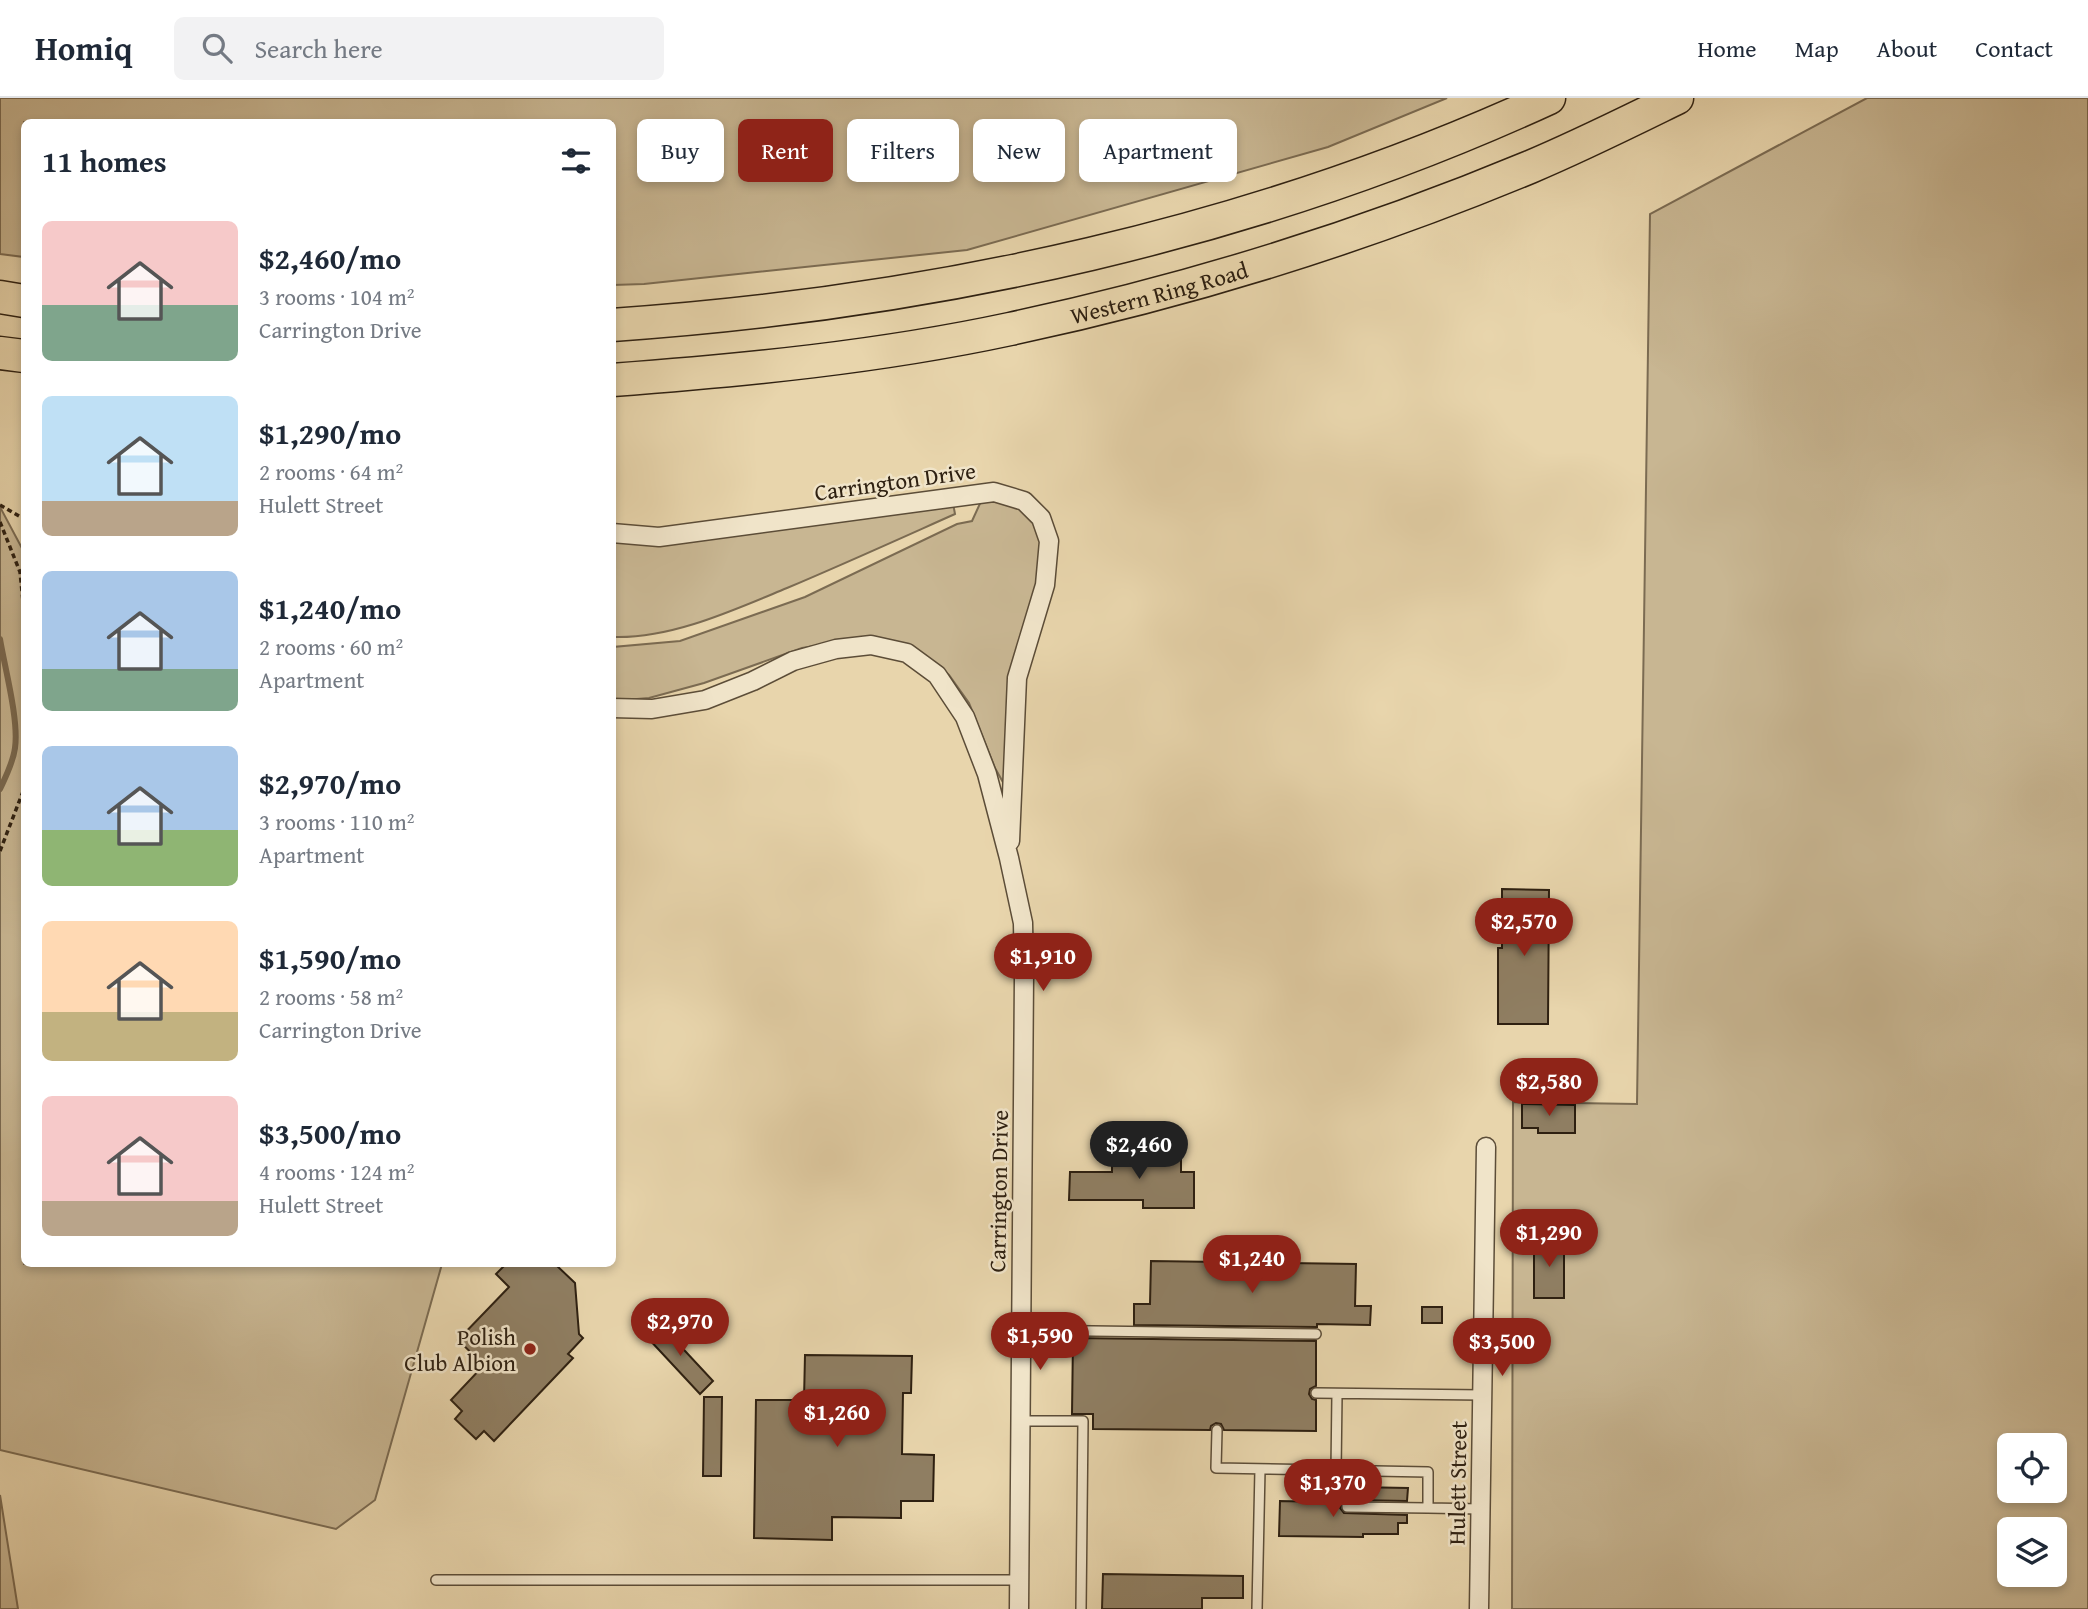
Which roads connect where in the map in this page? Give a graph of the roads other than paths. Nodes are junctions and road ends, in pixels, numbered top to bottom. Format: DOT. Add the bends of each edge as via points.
graph roads {
  1 [pos="1549,98"];
  2 [pos="1676,98"];
  3 [pos="0,297"];
  4 [pos="21,300"];
  5 [pos="616,325"];
  6 [pos="0,353"];
  7 [pos="21,356"];
  8 [pos="616,380"];
  9 [pos="616,533"];
  10 [pos="616,708"];
  11 [pos="1009,858"];
  12 [pos="1486,1147"];
  13 [pos="1021,1330"];
  14 [pos="1316,1334"];
  15 [pos="1316,1393"];
  16 [pos="1337,1394"];
  17 [pos="1482,1395"];
  18 [pos="1020,1421"];
  19 [pos="1217,1430"];
  20 [pos="1259,1469"];
  21 [pos="1336,1471"];
  22 [pos="1347,1471"];
  23 [pos="1428,1508"];
  24 [pos="1481,1509"];
  25 [pos="436,1580"];
  26 [pos="1019,1580"];
  27 [pos="1019,1609"];
  28 [pos="1081,1609"];
  29 [pos="1257,1609"];
  30 [pos="1479,1609"];
  1 -- 5 [label="highway" via="1331,184 1094,253 838,302"];
  2 -- 8 [label="highway, Western Ring Road" via="1464,194 1302,252 1183,287 1009,330 924,345 766,367"];
  3 -- 4 [label="highway"];
  6 -- 7 [label="highway"];
  9 -- 11 [label="street, Carrington Drive" via="659,537 993,492 1024,500 1041,518 1049,541 1045,585 1017,678"];
  10 -- 11 [label="street, Carrington Drive" via="652,709 705,700 793,660 836,649 871,645 907,653 937,675 965,717 987,774"];
  11 -- 13 [label="street, Carrington Drive" via="1023,923"];
  12 -- 17 [label="street, Hulett Street"];
  13 -- 14 [label="lane"];
  13 -- 18 [label="street, Carrington Drive"];
  15 -- 16 [label="lane"];
  16 -- 17 [label="lane"];
  16 -- 21 [label="lane"];
  17 -- 24 [label="street, Hulett Street"];
  18 -- 26 [label="street, Carrington Drive"];
  18 -- 28 [label="lane" via="1083,1421"];
  19 -- 20 [label="lane" via="1216,1468"];
  20 -- 21 [label="lane"];
  20 -- 29 [label="lane"];
  21 -- 22 [label="lane"];
  22 -- 23 [label="lane" via="1347,1507"];
  22 -- 23 [label="lane" via="1428,1472"];
  23 -- 24 [label="lane"];
  24 -- 30 [label="street, Hulett Street"];
  25 -- 26 [label="lane"];
  26 -- 27 [label="street, Carrington Drive"];
}
